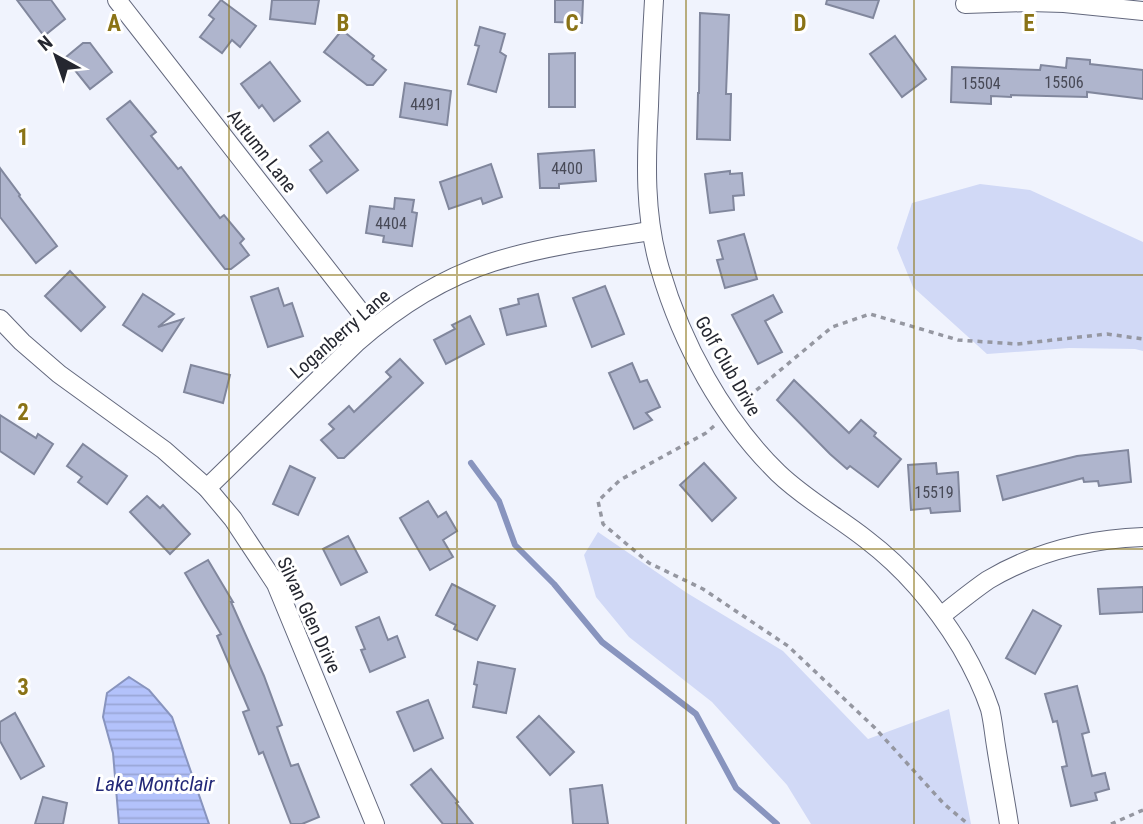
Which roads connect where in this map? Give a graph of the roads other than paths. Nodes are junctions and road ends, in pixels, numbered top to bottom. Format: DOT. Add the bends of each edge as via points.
graph roads {
  1 [pos="654,0"];
  2 [pos="1064,2"];
  3 [pos="127,3"];
  4 [pos="965,4"];
  5 [pos="1143,11"];
  6 [pos="651,231"];
  7 [pos="0,319"];
  8 [pos="373,328"];
  9 [pos="206,488"];
  10 [pos="1143,537"];
  11 [pos="941,616"];
  12 [pos="375,824"];
  13 [pos="1009,824"];
  1 -- 6 [label="street, Golf Club Drive" via="646,163"];
  2 -- 4 [label="street"];
  2 -- 5 [label="street"];
  3 -- 8 [label="street, Autumn Lane"];
  6 -- 8 [label="street, Loganberry Lane" via="493,262 439,285"];
  6 -- 11 [label="street, Golf Club Drive" via="676,317 720,402 744,436 779,473 899,567"];
  7 -- 9 [label="street, Silvan Glen Drive" via="59,374 164,450"];
  8 -- 9 [label="street, Loganberry Lane"];
  9 -- 12 [label="street, Silvan Glen Drive" via="233,519 276,584"];
  10 -- 11 [label="street" via="1086,543 1018,564"];
  11 -- 13 [label="street, Golf Club Drive" via="990,710"];
}
